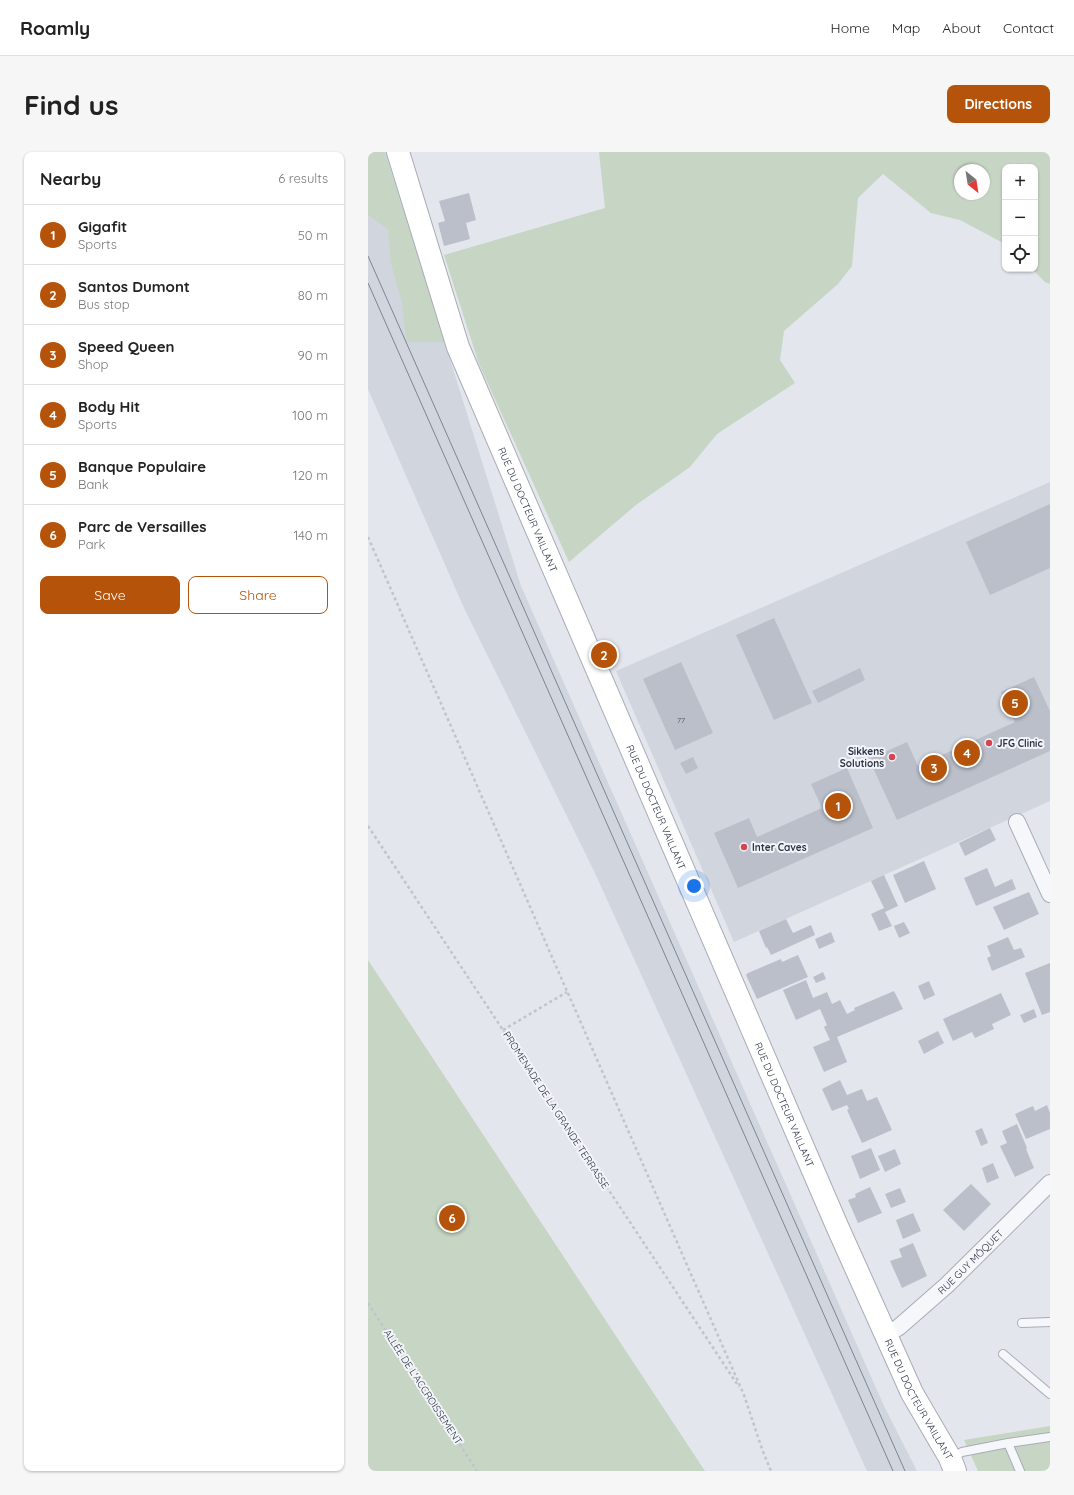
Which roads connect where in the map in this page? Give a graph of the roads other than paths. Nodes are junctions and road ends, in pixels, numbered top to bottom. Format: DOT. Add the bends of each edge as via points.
graph roads {
  1 [pos="398,152"];
  2 [pos="1017,822"];
  3 [pos="1050,894"];
  4 [pos="1050,1183"];
  5 [pos="1050,1322"];
  6 [pos="1022,1323"];
  7 [pos="886,1334"];
  8 [pos="1003,1354"];
  9 [pos="1050,1394"];
  10 [pos="1050,1437"];
  11 [pos="1008,1443"];
  12 [pos="952,1465"];
  13 [pos="1020,1471"];
  1 -- 7 [label="main road, RUE DU DOCTEUR VAILLANT" via="458,347"];
  2 -- 3 [label="street"];
  4 -- 7 [label="street, RUE GUY MÔQUET" via="947,1285 899,1327"];
  5 -- 6 [label="lane"];
  7 -- 12 [label="main road, RUE DU DOCTEUR VAILLANT" via="912,1393"];
  8 -- 9 [label="lane"];
  10 -- 11 [label="lane"];
  11 -- 12 [label="lane" via="962,1452"];
  11 -- 13 [label="lane"];
}
